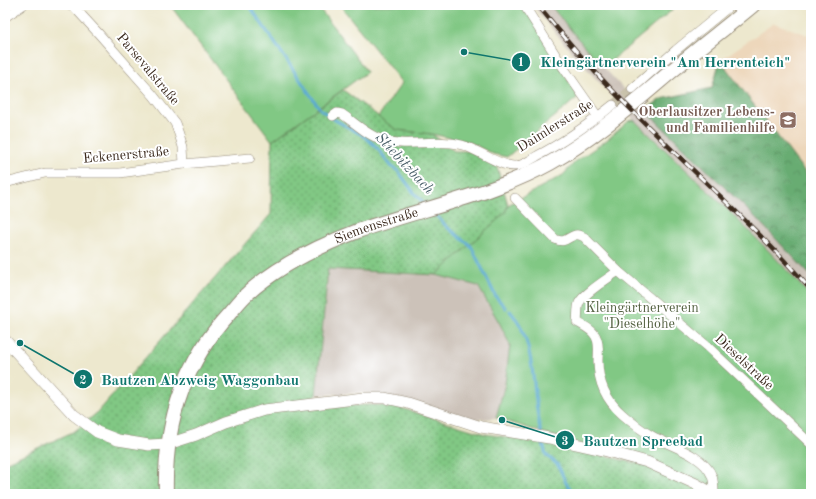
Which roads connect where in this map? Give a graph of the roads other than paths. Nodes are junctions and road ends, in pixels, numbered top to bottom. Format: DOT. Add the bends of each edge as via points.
graph roads {
  1 [pos="23,5"];
  2 [pos="68,5"];
  3 [pos="524,5"];
  4 [pos="731,5"];
  5 [pos="753,5"];
  6 [pos="5,17"];
  7 [pos="632,89"];
  8 [pos="613,105"];
  9 [pos="333,116"];
  10 [pos="598,117"];
  11 [pos="250,158"];
  12 [pos="184,164"];
  13 [pos="5,183"];
  14 [pos="515,198"];
  15 [pos="618,271"];
  16 [pos="5,340"];
  17 [pos="168,444"];
  18 [pos="811,444"];
  19 [pos="166,494"];
  20 [pos="714,494"];
  1 -- 6 [label="street"];
  2 -- 12 [label="street, Parsevalstraße" via="75,8 99,34 175,124 183,147"];
  3 -- 10 [label="street"];
  4 -- 7 [label="street"];
  5 -- 17 [label="main road, Siemensstraße" via="621,113 578,146 551,162 520,178 357,232 310,252 280,269 247,293 218,325 189,370 174,412"];
  8 -- 10 [label="street, Daimlerstraße"];
  9 -- 10 [label="street, Daimlerstraße" via="342,114 382,140 405,143 453,142 515,166 546,151"];
  11 -- 12 [label="street, Eckenerstraße"];
  12 -- 13 [label="street, Eckenerstraße" via="120,173 45,173"];
  14 -- 15 [label="street, Dieselstraße" via="555,239 565,241 574,234 579,234"];
  15 -- 18 [label="street, Dieselstraße" via="707,346"];
  15 -- 20 [label="street" via="585,296 578,307 577,322 589,328 596,337 599,348 598,376 603,390 612,404 632,422 651,436 682,450 708,469 714,483"];
  16 -- 17 [label="street" via="74,415 97,432 118,440 149,445"];
  17 -- 19 [label="main road, Siemensstraße"];
  17 -- 20 [label="street" via="264,410 373,397 385,398 408,402 481,427 547,438 647,462"];
}
